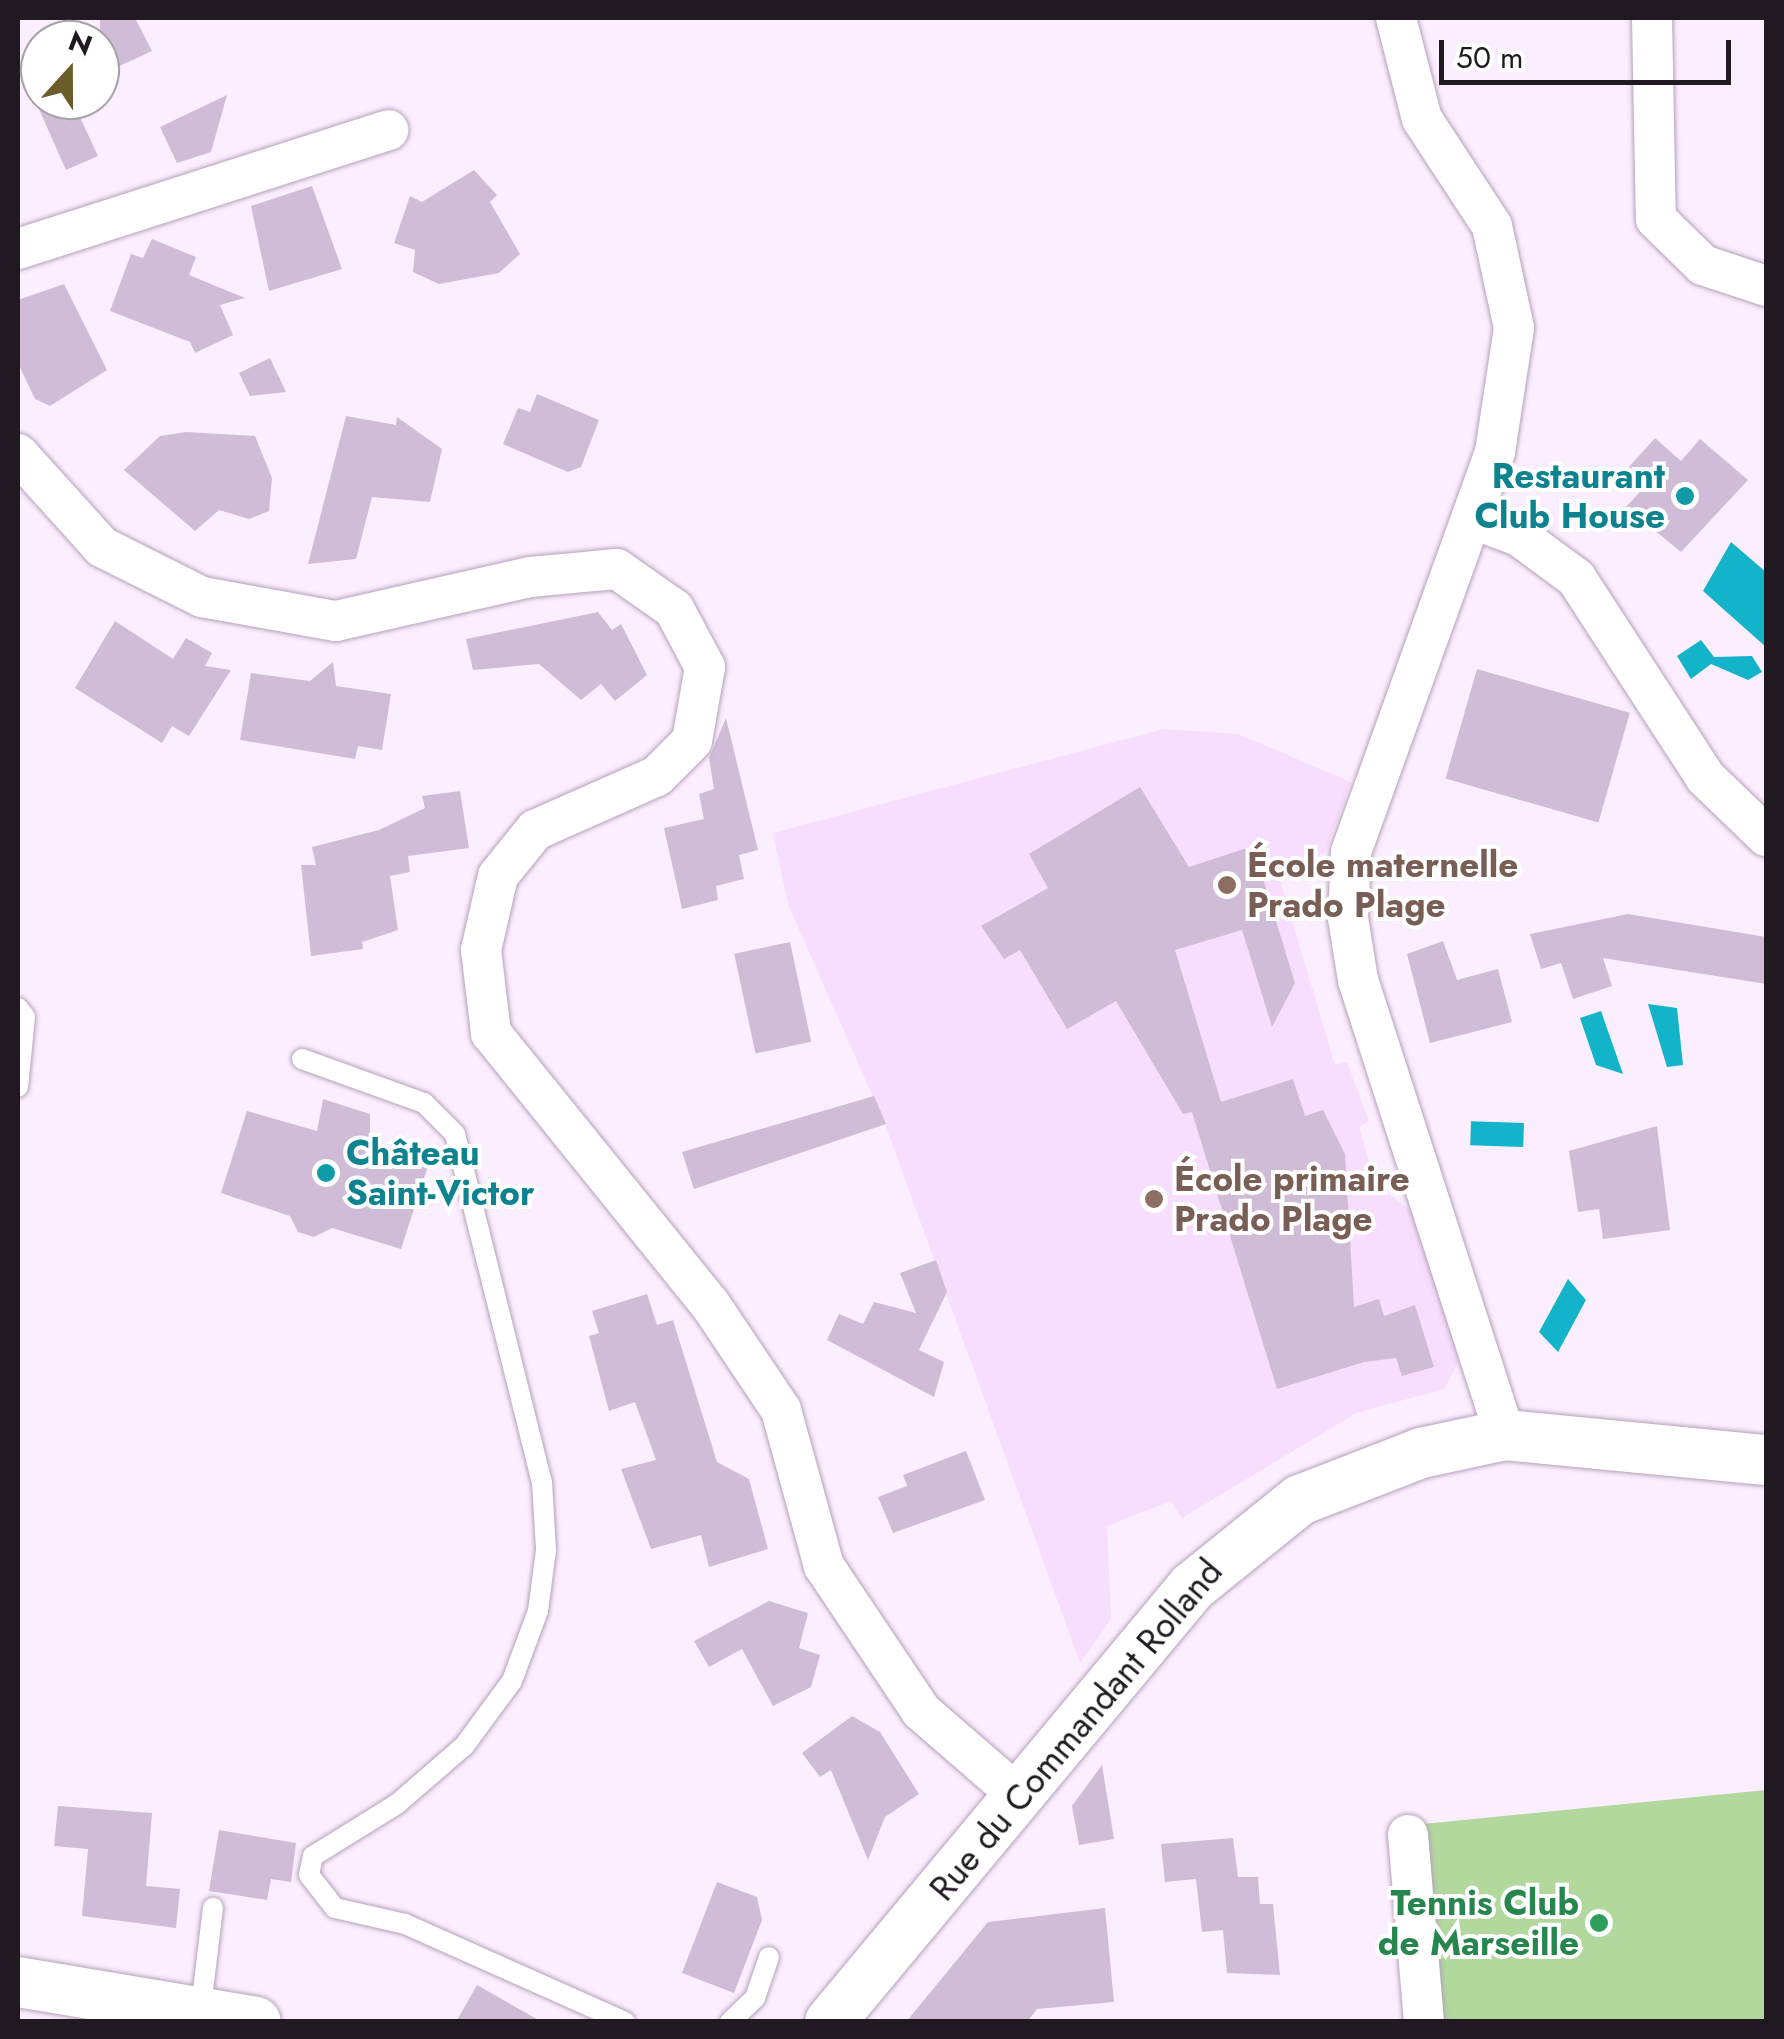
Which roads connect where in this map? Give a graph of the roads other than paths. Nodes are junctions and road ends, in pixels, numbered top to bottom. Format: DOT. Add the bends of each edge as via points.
graph roads {
  1 [pos="1396,18"];
  2 [pos="1652,18"];
  3 [pos="388,130"];
  4 [pos="18,249"];
  5 [pos="1766,286"];
  6 [pos="18,454"];
  7 [pos="1474,519"];
  8 [pos="1766,836"];
  9 [pos="18,1008"];
  10 [pos="302,1058"];
  11 [pos="18,1087"];
  12 [pos="1504,1436"];
  13 [pos="1766,1460"];
  14 [pos="1019,1796"];
  15 [pos="1408,1836"];
  16 [pos="213,1908"];
  17 [pos="769,1957"];
  18 [pos="18,1982"];
  19 [pos="201,2006"];
  20 [pos="256,2022"];
  21 [pos="625,2022"];
  22 [pos="730,2022"];
  23 [pos="830,2022"];
  24 [pos="1424,2022"];
  1 -- 7 [label="street" via="1422,119 1492,226 1507,276 1514,328"];
  2 -- 5 [label="street" via="1656,219 1703,265"];
  3 -- 4 [label="street"];
  6 -- 14 [label="street" via="102,546 202,597 336,621 530,577 617,568 674,608 705,667 692,741 657,776 535,830 498,876 481,950 492,1032 710,1304 782,1410 824,1566 921,1711"];
  7 -- 8 [label="street" via="1519,536 1576,578 1705,777"];
  7 -- 12 [label="street" via="1346,889 1358,980"];
  9 -- 11 [label="lane" via="25,1017"];
  10 -- 21 [label="lane" via="424,1103 455,1134 542,1482 546,1550 538,1611 502,1694 464,1746 398,1804 313,1856 308,1875 335,1908 405,1924"];
  12 -- 13 [label="street, Rue du Commandant Rolland"];
  12 -- 14 [label="street, Rue du Commandant Rolland" via="1421,1453 1300,1500 1221,1556"];
  14 -- 23 [label="street, Rue du Commandant Rolland"];
  15 -- 24 [label="street"];
  16 -- 19 [label="lane"];
  17 -- 22 [label="lane" via="754,1998"];
  18 -- 19 [label="street"];
  19 -- 20 [label="street"];
}
